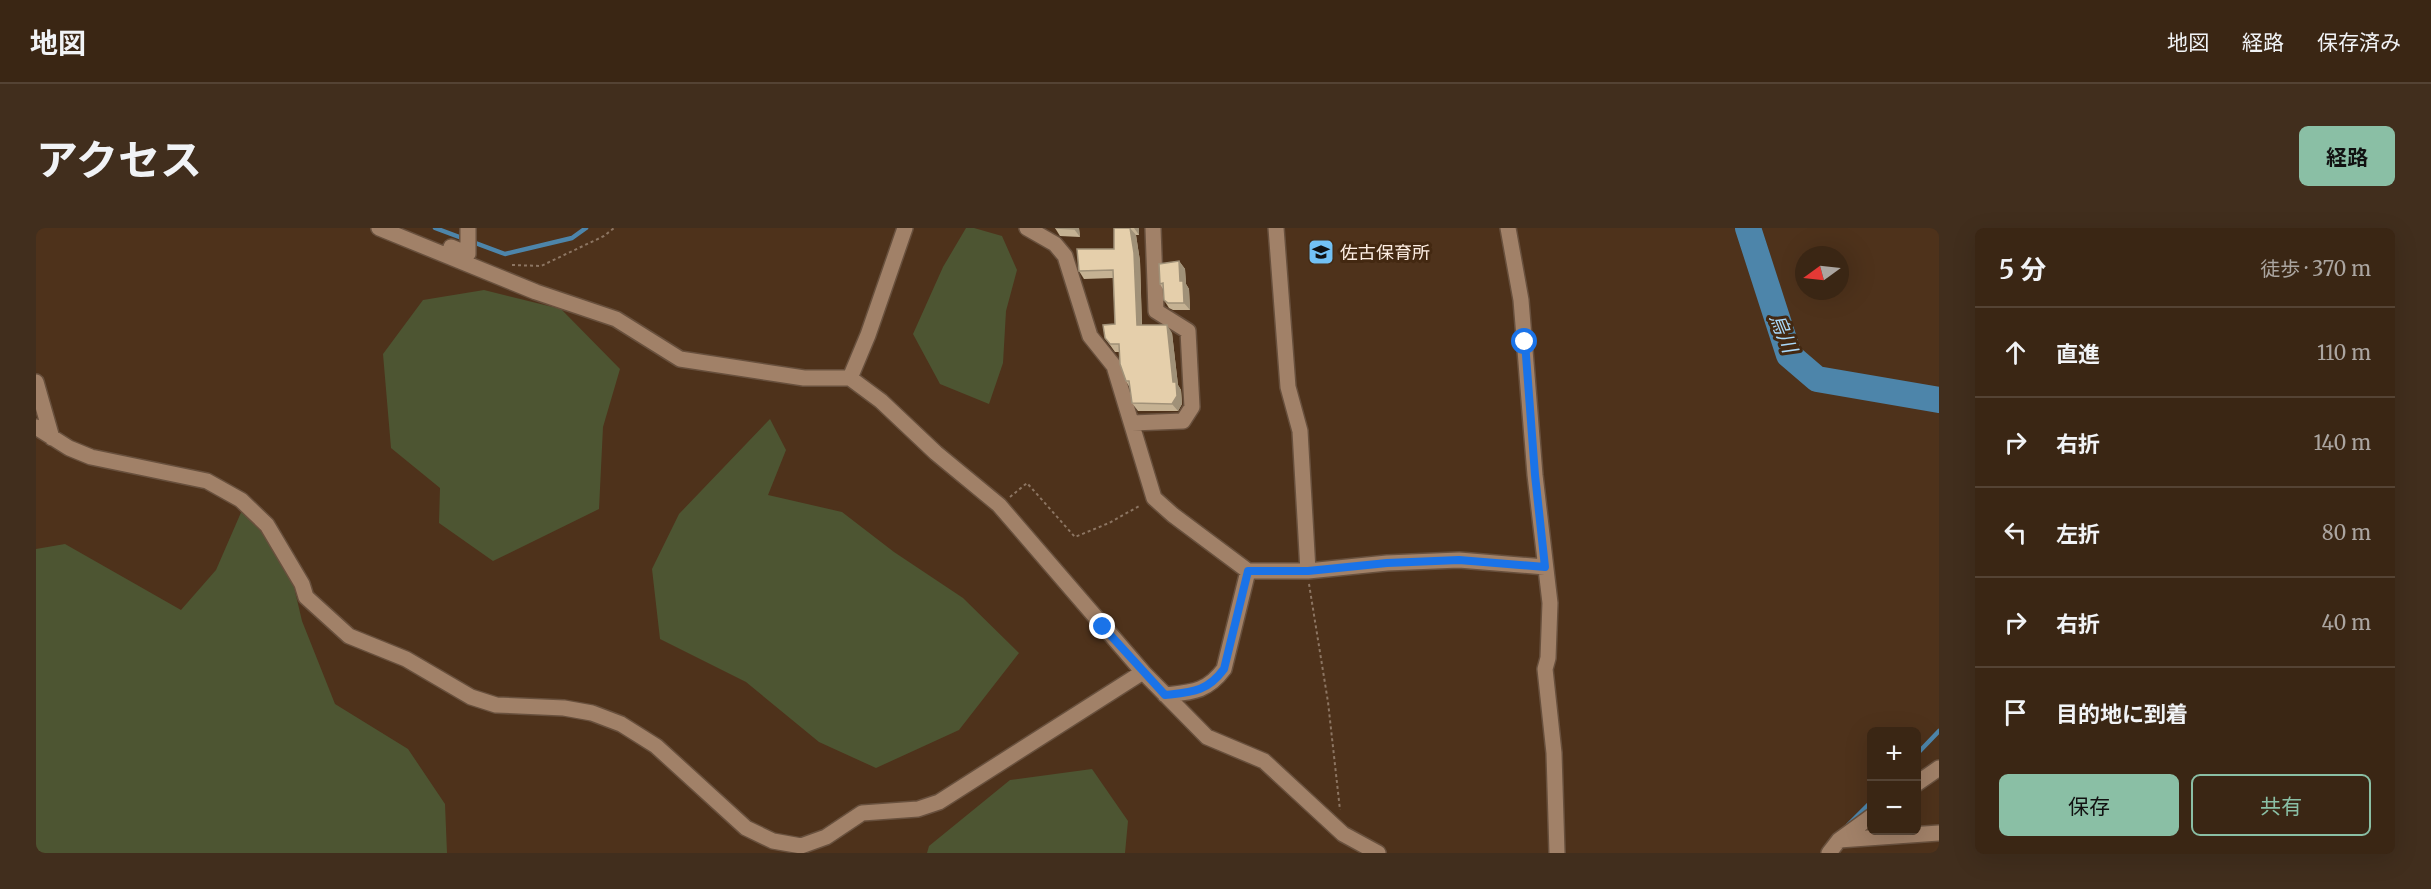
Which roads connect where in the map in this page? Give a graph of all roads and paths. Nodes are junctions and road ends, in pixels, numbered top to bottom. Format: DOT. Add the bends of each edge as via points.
graph roads {
  1 [pos="379,228"];
  2 [pos="407,228"];
  3 [pos="468,228"];
  4 [pos="614,228"];
  5 [pos="905,228"];
  6 [pos="1027,228"];
  7 [pos="1153,228"];
  8 [pos="1276,228"];
  9 [pos="1508,228"];
  10 [pos="506,264"];
  11 [pos="850,378"];
  12 [pos="36,382"];
  13 [pos="1132,423"];
  14 [pos="36,427"];
  15 [pos="52,438"];
  16 [pos="1154,498"];
  17 [pos="999,506"];
  18 [pos="1545,567"];
  19 [pos="1248,571"];
  20 [pos="1308,571"];
  21 [pos="1143,672"];
  22 [pos="1165,695"];
  23 [pos="1939,768"];
  24 [pos="1921,781"];
  25 [pos="1867,820"];
  26 [pos="1939,833"];
  27 [pos="1342,834"];
  28 [pos="1839,840"];
  29 [pos="1378,853"];
  30 [pos="1557,853"];
  31 [pos="1829,853"];
  1 -- 11 [label="street" via="616,320 680,359 804,378"];
  2 -- 3 [label="street" via="468,254"];
  4 -- 10 [label="path" via="540,266"];
  5 -- 11 [label="street"];
  6 -- 13 [label="street" via="1054,243 1065,256 1090,336 1114,366"];
  7 -- 13 [label="street" via="1156,311 1188,332 1192,407 1183,421"];
  8 -- 20 [label="street" via="1288,387 1300,431"];
  9 -- 18 [label="street" via="1521,300"];
  11 -- 17 [label="street"];
  12 -- 15 [label="street"];
  13 -- 16 [label="street"];
  14 -- 15 [label="street"];
  15 -- 21 [label="street" via="91,457 207,481 241,500 267,525 306,597 349,636 406,659 471,697 496,705 592,713 621,724 656,746 746,828 773,841 801,846 826,837 862,813 918,809 939,802"];
  16 -- 17 [label="path" via="1075,537 1027,483"];
  16 -- 19 [label="street"];
  17 -- 21 [label="street"];
  18 -- 20 [label="street" via="1459,560"];
  18 -- 30 [label="street" via="1550,603 1545,669 1554,753"];
  19 -- 20 [label="street"];
  19 -- 22 [label="street" via="1224,669 1215,681 1198,691"];
  20 -- 27 [label="path" via="1328,702"];
  21 -- 22 [label="street"];
  22 -- 27 [label="street" via="1207,737 1264,761"];
  23 -- 24 [label="street"];
  25 -- 28 [label="street"];
  26 -- 28 [label="street"];
  27 -- 29 [label="street"];
  28 -- 31 [label="street"];
}
